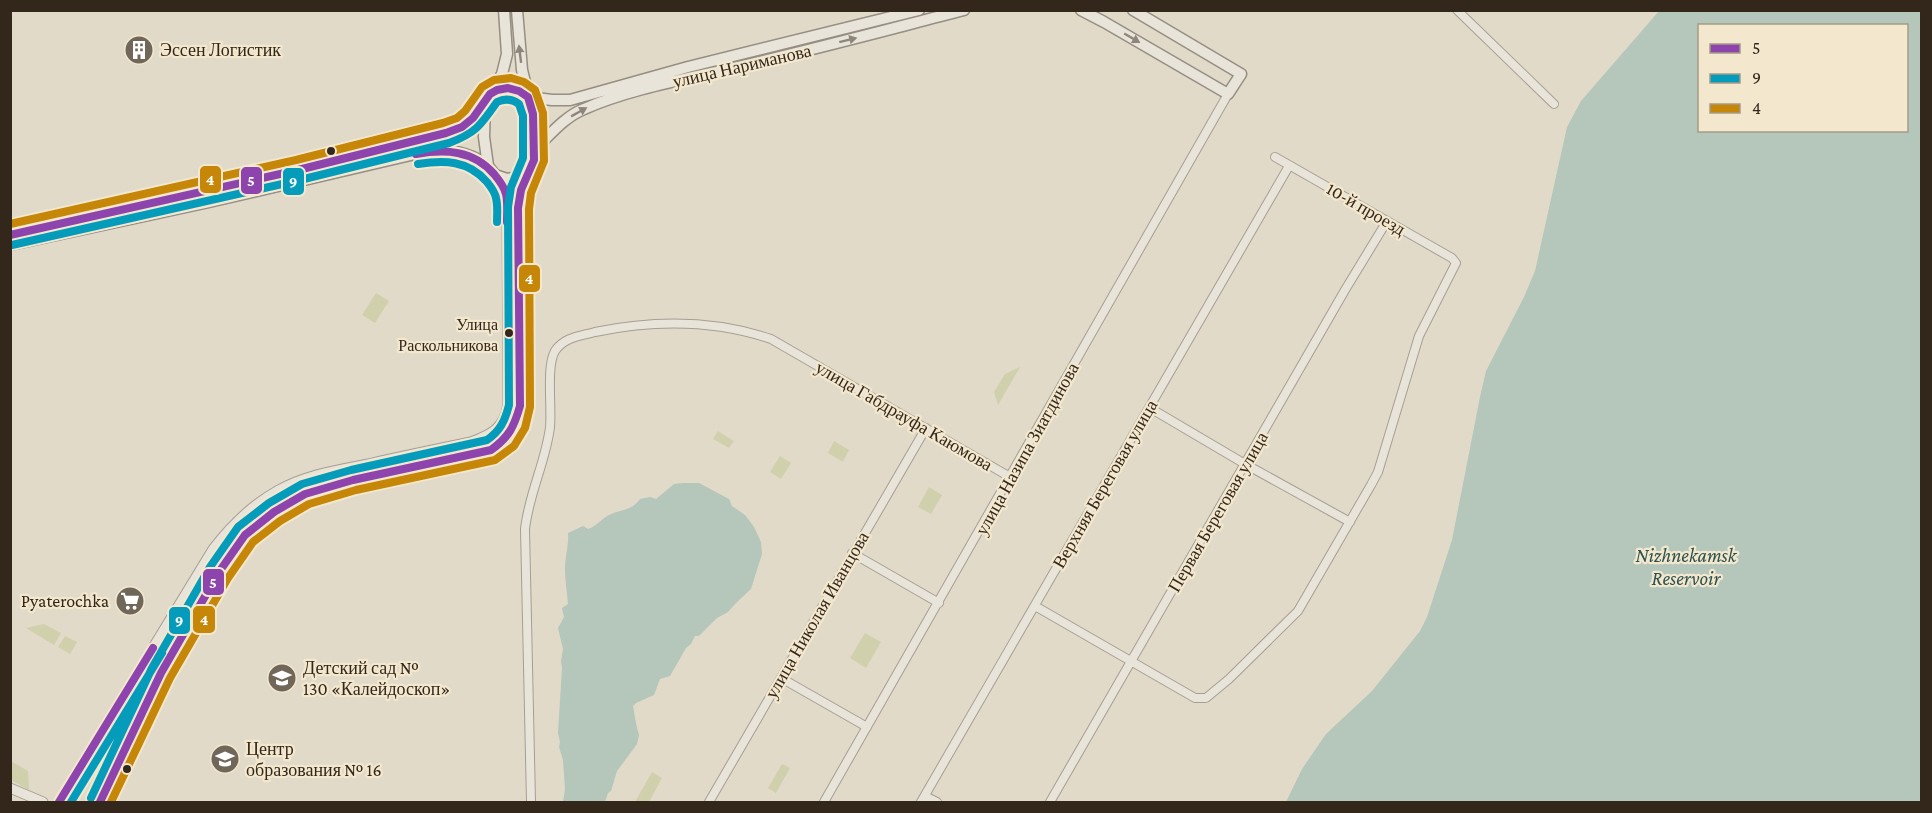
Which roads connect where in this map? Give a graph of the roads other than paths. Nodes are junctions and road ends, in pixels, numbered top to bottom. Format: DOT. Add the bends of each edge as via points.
graph roads {
  1 [pos="504,10"];
  2 [pos="517,10"];
  3 [pos="919,10"];
  4 [pos="964,10"];
  5 [pos="1081,10"];
  6 [pos="1099,10"];
  7 [pos="1132,10"];
  8 [pos="1457,10"];
  9 [pos="1104,22"];
  10 [pos="1228,94"];
  11 [pos="528,97"];
  12 [pos="487,98"];
  13 [pos="1554,104"];
  14 [pos="535,149"];
  15 [pos="1275,157"];
  16 [pos="1289,166"];
  17 [pos="492,170"];
  18 [pos="530,170"];
  19 [pos="1387,221"];
  20 [pos="10,235"];
  21 [pos="10,245"];
  22 [pos="1150,408"];
  23 [pos="926,428"];
  24 [pos="1245,464"];
  25 [pos="1010,477"];
  26 [pos="1350,522"];
  27 [pos="852,553"];
  28 [pos="939,603"];
  29 [pos="1035,606"];
  30 [pos="1131,663"];
  31 [pos="781,678"];
  32 [pos="129,690"];
  33 [pos="149,700"];
  34 [pos="111,716"];
  35 [pos="867,727"];
  36 [pos="133,730"];
  37 [pos="11,788"];
  38 [pos="923,799"];
  39 [pos="27,802"];
  40 [pos="43,802"];
  41 [pos="59,802"];
  42 [pos="100,802"];
  43 [pos="531,802"];
  44 [pos="709,802"];
  45 [pos="824,802"];
  46 [pos="937,802"];
  47 [pos="1050,802"];
  1 -- 12 [label="main road" via="507,54 502,74"];
  11 -- 2 [label="main road, one-way" via="519,52"];
  3 -- 11 [label="main road, улица Нариманова" via="570,100"];
  14 -- 4 [label="main road, улица Нариманова, one-way" via="582,109 608,100"];
  5 -- 9 [label="main road"];
  6 -- 9 [label="main road"];
  7 -- 10 [label="main road" via="1241,74"];
  8 -- 13 [label="street"];
  9 -- 10 [label="main road, one-way"];
  10 -- 25 [label="street, улица Назипа Зиатдинова"];
  11 -- 12 [label="main road, улица Нариманова" via="508,88"];
  11 -- 14 [label="main road"];
  12 -- 17 [label="main road" via="484,121"];
  12 -- 20 [label="main road" via="473,118 446,133"];
  14 -- 18 [label="main road"];
  15 -- 16 [label="street, 10-й проезд"];
  16 -- 19 [label="street, 10-й проезд"];
  16 -- 22 [label="street, Верхняя Береговая улица"];
  17 -- 18 [label="main road" via="507,178"];
  17 -- 21 [label="main road" via="481,160 462,153 428,151"];
  17 -- 32 [label="street" via="504,189 507,211 508,405 499,428 471,442 326,473 276,491 227,531 213,549"];
  18 -- 33 [label="street" via="518,208 520,406 506,440 478,454 304,494 261,521 245,535 219,572"];
  19 -- 24 [label="street, Первая Береговая улица"];
  19 -- 26 [label="street, 10-й проезд" via="1456,263 1419,336 1378,472"];
  22 -- 24 [label="street"];
  22 -- 29 [label="street, Верхняя Береговая улица"];
  23 -- 25 [label="street, улица Габдрауфа Каюмова"];
  23 -- 27 [label="street, улица Николая Иванцова"];
  23 -- 43 [label="street, улица Габдрауфа Каюмова" via="771,339 750,333 670,323 637,325 565,341 551,362 550,428 525,529"];
  24 -- 26 [label="street"];
  24 -- 30 [label="street, Первая Береговая улица"];
  25 -- 28 [label="street, улица Назипа Зиатдинова"];
  26 -- 30 [label="street" via="1298,611 1211,696 1195,698"];
  27 -- 28 [label="street"];
  27 -- 31 [label="street, улица Николая Иванцова"];
  28 -- 35 [label="street, улица Назипа Зиатдинова"];
  29 -- 30 [label="street"];
  29 -- 38 [label="street, Верхняя Береговая улица"];
  30 -- 47 [label="street, Первая Береговая улица"];
  31 -- 35 [label="street"];
  31 -- 44 [label="street, улица Николая Иванцова"];
  32 -- 33 [label="street" via="136,700"];
  32 -- 34 [label="street"];
  33 -- 36 [label="street"];
  34 -- 36 [label="street" via="124,715 132,722"];
  34 -- 41 [label="street"];
  35 -- 45 [label="street, улица Назипа Зиатдинова"];
  36 -- 42 [label="street"];
  37 -- 39 [label="street"];
  37 -- 40 [label="street"];
  38 -- 46 [label="street"];
}
